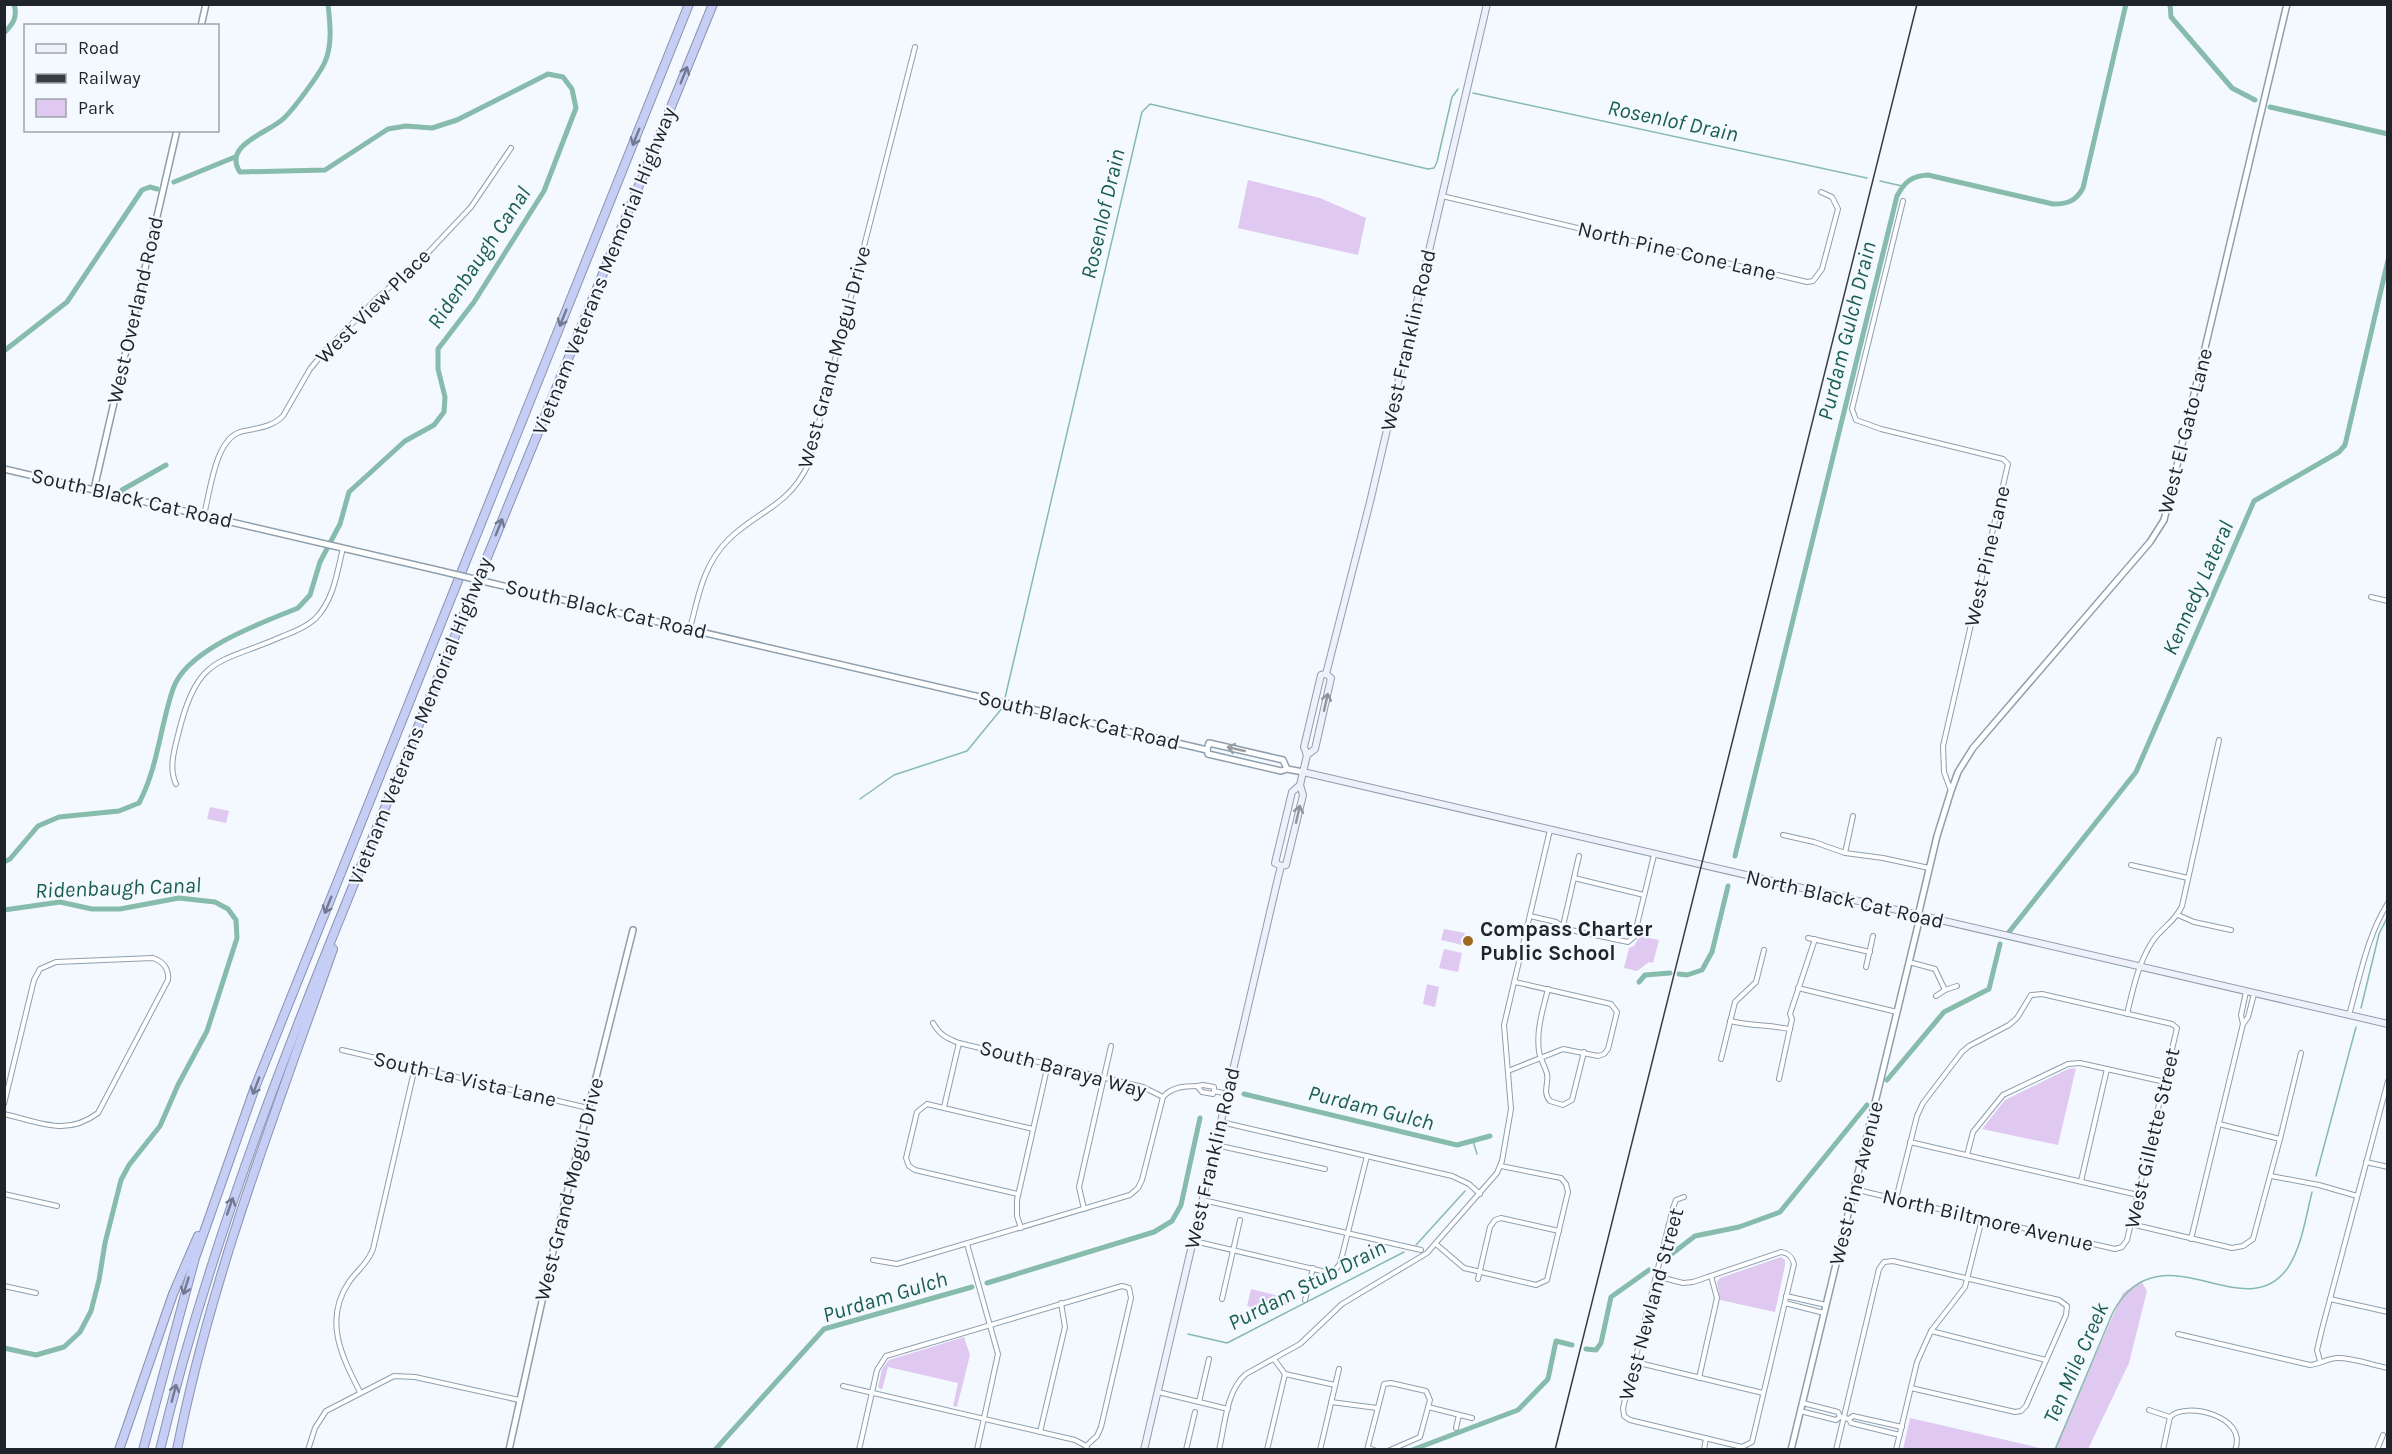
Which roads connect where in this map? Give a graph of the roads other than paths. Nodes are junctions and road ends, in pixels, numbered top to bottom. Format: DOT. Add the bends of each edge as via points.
graph roads {
  1 [pos="206,4"];
  2 [pos="689,4"];
  3 [pos="713,4"];
  4 [pos="1487,4"];
  5 [pos="2287,4"];
  6 [pos="201,24"];
  7 [pos="915,47"];
  8 [pos="177,132"];
  9 [pos="511,148"];
  10 [pos="1821,192"];
  11 [pos="1442,196"];
  12 [pos="1903,201"];
  13 [pos="4,469"];
  14 [pos="94,489"];
  15 [pos="204,515"];
  16 [pos="343,547"];
  17 [pos="2371,597"];
  18 [pos="2388,601"];
  19 [pos="690,629"];
  20 [pos="1326,674"];
  21 [pos="2220,740"];
  22 [pos="1207,750"];
  23 [pos="1307,755"];
  24 [pos="1287,769"];
  25 [pos="1303,772"];
  26 [pos="176,784"];
  27 [pos="1300,785"];
  28 [pos="1951,791"];
  29 [pos="1853,816"];
  30 [pos="1550,830"];
  31 [pos="374,834"];
  32 [pos="1784,835"];
  33 [pos="1845,853"];
  34 [pos="1654,855"];
  35 [pos="1579,856"];
  36 [pos="2131,865"];
  37 [pos="1281,867"];
  38 [pos="1929,868"];
  39 [pos="1574,878"];
  40 [pos="2188,878"];
  41 [pos="1644,895"];
  42 [pos="2388,903"];
  43 [pos="2178,915"];
  44 [pos="1530,916"];
  45 [pos="1919,916"];
  46 [pos="1563,926"];
  47 [pos="633,930"];
  48 [pos="2230,930"];
  49 [pos="1873,936"];
  50 [pos="1808,938"];
  51 [pos="1815,939"];
  52 [pos="1764,950"];
  53 [pos="1870,952"];
  54 [pos="1909,962"];
  55 [pos="2139,966"];
  56 [pos="1866,967"];
  57 [pos="1515,982"];
  58 [pos="1957,986"];
  59 [pos="1798,988"];
  60 [pos="1548,989"];
  61 [pos="1945,990"];
  62 [pos="2246,992"];
  63 [pos="2254,994"];
  64 [pos="1936,996"];
  65 [pos="1897,1012"];
  66 [pos="2127,1014"];
  67 [pos="2349,1016"];
  68 [pos="1730,1021"];
  69 [pos="933,1023"];
  70 [pos="2242,1024"];
  71 [pos="2388,1024"];
  72 [pos="1790,1029"];
  73 [pos="959,1043"];
  74 [pos="1111,1046"];
  75 [pos="342,1050"];
  76 [pos="1584,1052"];
  77 [pos="2301,1053"];
  78 [pos="1540,1058"];
  79 [pos="1721,1059"];
  80 [pos="1048,1064"];
  81 [pos="415,1067"];
  82 [pos="2107,1069"];
  83 [pos="1508,1071"];
  84 [pos="1104,1077"];
  85 [pos="1779,1079"];
  86 [pos="2388,1081"];
  87 [pos="2165,1082"];
  88 [pos="1228,1094"];
  89 [pos="1163,1097"];
  90 [pos="2382,1102"];
  91 [pos="4,1104"];
  92 [pos="2388,1104"];
  93 [pos="944,1107"];
  94 [pos="588,1108"];
  95 [pos="4,1114"];
  96 [pos="1221,1122"];
  97 [pos="2218,1124"];
  98 [pos="1033,1129"];
  99 [pos="2280,1139"];
  100 [pos="1910,1142"];
  101 [pos="1216,1145"];
  102 [pos="1967,1155"];
  103 [pos="1366,1156"];
  104 [pos="2366,1162"];
  105 [pos="1500,1166"];
  106 [pos="2388,1167"];
  107 [pos="1325,1169"];
  108 [pos="2271,1176"];
  109 [pos="2081,1181"];
  110 [pos="1854,1189"];
  111 [pos="4,1194"];
  112 [pos="1018,1194"];
  113 [pos="1480,1194"];
  114 [pos="2138,1195"];
  115 [pos="2357,1196"];
  116 [pos="1684,1197"];
  117 [pos="1896,1199"];
  118 [pos="1203,1200"];
  119 [pos="57,1206"];
  120 [pos="1084,1209"];
  121 [pos="210,1210"];
  122 [pos="1982,1219"];
  123 [pos="1240,1220"];
  124 [pos="2131,1224"];
  125 [pos="1022,1228"];
  126 [pos="1559,1231"];
  127 [pos="1347,1233"];
  128 [pos="2191,1239"];
  129 [pos="1193,1240"];
  130 [pos="967,1244"];
  131 [pos="1436,1244"];
  132 [pos="2122,1247"];
  133 [pos="1233,1250"];
  134 [pos="1421,1250"];
  135 [pos="873,1260"];
  136 [pos="1312,1268"];
  137 [pos="1479,1271"];
  138 [pos="1656,1276"];
  139 [pos="1711,1276"];
  140 [pos="1967,1278"];
  141 [pos="1478,1279"];
  142 [pos="4,1286"];
  143 [pos="36,1293"];
  144 [pos="1786,1296"];
  145 [pos="1222,1299"];
  146 [pos="2330,1299"];
  147 [pos="1305,1300"];
  148 [pos="1061,1303"];
  149 [pos="1785,1303"];
  150 [pos="1826,1305"];
  151 [pos="2388,1312"];
  152 [pos="1824,1313"];
  153 [pos="991,1323"];
  154 [pos="1931,1331"];
  155 [pos="2178,1334"];
  156 [pos="1209,1359"];
  157 [pos="1274,1359"];
  158 [pos="2046,1360"];
  159 [pos="2320,1361"];
  160 [pos="1635,1362"];
  161 [pos="2388,1368"];
  162 [pos="1339,1369"];
  163 [pos="1285,1374"];
  164 [pos="1699,1378"];
  165 [pos="1335,1385"];
  166 [pos="843,1386"];
  167 [pos="1911,1388"];
  168 [pos="360,1392"];
  169 [pos="1158,1392"];
  170 [pos="871,1393"];
  171 [pos="1763,1393"];
  172 [pos="519,1400"];
  173 [pos="1199,1402"];
  174 [pos="1331,1402"];
  175 [pos="1802,1403"];
  176 [pos="1428,1407"];
  177 [pos="1377,1408"];
  178 [pos="1228,1409"];
  179 [pos="2149,1410"];
  180 [pos="1800,1411"];
  181 [pos="1195,1412"];
  182 [pos="1459,1414"];
  183 [pos="1842,1417"];
  184 [pos="2170,1417"];
  185 [pos="1472,1418"];
  186 [pos="984,1419"];
  187 [pos="1850,1419"];
  188 [pos="1902,1427"];
  189 [pos="1456,1428"];
  190 [pos="1040,1432"];
  191 [pos="1900,1435"];
  192 [pos="2383,1435"];
  193 [pos="1706,1438"];
  194 [pos="1087,1448"];
  195 [pos="119,1449"];
  196 [pos="143,1449"];
  197 [pos="160,1449"];
  198 [pos="177,1449"];
  199 [pos="308,1449"];
  200 [pos="509,1449"];
  201 [pos="859,1449"];
  202 [pos="977,1449"];
  203 [pos="1144,1449"];
  204 [pos="1186,1449"];
  205 [pos="1219,1449"];
  206 [pos="1267,1449"];
  207 [pos="1320,1449"];
  208 [pos="1367,1449"];
  209 [pos="1374,1449"];
  210 [pos="1390,1449"];
  211 [pos="1704,1449"];
  212 [pos="1791,1449"];
  213 [pos="1836,1449"];
  214 [pos="1896,1449"];
  215 [pos="2163,1449"];
  216 [pos="2235,1449"];
  217 [pos="2377,1449"];
  1 -- 6 [label="street"];
  2 -- 121 [label="highway, Vietnam Veterans Memorial Highway, one-way" via="258,1079"];
  31 -- 3 [label="highway, Vietnam Veterans Memorial Highway, one-way"];
  4 -- 11 [label="main road, West Franklin Road"];
  5 -- 28 [label="street, West El Gato Lane" via="2164,520 2150,542 1973,748"];
  7 -- 19 [label="street, West Grand Mogul Drive" via="808,465 787,496 737,532 716,554 702,581"];
  8 -- 14 [label="street, West Overland Road"];
  9 -- 15 [label="street, West View Place" via="471,207 324,352 283,416 268,426 229,438 220,452"];
  10 -- 11 [label="street, North Pine Cone Lane" via="1832,196 1838,209 1822,269 1813,281 1807,282"];
  11 -- 20 [label="main road, West Franklin Road"];
  12 -- 28 [label="street, West Pine Lane" via="1853,416 1881,429 2003,459 2008,464 1943,746 1944,772"];
  13 -- 14 [label="street, South Black Cat Road"];
  14 -- 15 [label="street, South Black Cat Road"];
  15 -- 16 [label="street, South Black Cat Road"];
  16 -- 19 [label="street, South Black Cat Road, bridge"];
  16 -- 26 [label="street" via="327,603 314,619 282,637 225,658 197,681 174,752 172,773"];
  17 -- 18 [label="street"];
  19 -- 22 [label="street, South Black Cat Road"];
  20 -- 23 [label="main road, West Franklin Road" via="1321,675 1315,699 1304,747"];
  23 -- 20 [label="main road, West Franklin Road, one-way" via="1315,749 1331,678"];
  21 -- 40 [label="street"];
  22 -- 24 [label="street, South Black Cat Road" via="1208,754 1281,771"];
  24 -- 22 [label="street, South Black Cat Road, one-way" via="1284,760 1273,757 1209,743"];
  23 -- 25 [label="main road, West Franklin Road"];
  24 -- 25 [label="street, South Black Cat Road"];
  25 -- 27 [label="main road, West Franklin Road"];
  25 -- 30 [label="main road, North Black Cat Road"];
  37 -- 27 [label="main road, West Franklin Road, one-way" via="1286,865 1303,795"];
  27 -- 37 [label="main road, West Franklin Road" via="1292,792 1275,863"];
  28 -- 38 [label="street"];
  29 -- 33 [label="street"];
  30 -- 34 [label="main road, North Black Cat Road"];
  30 -- 44 [label="street"];
  197 -- 31 [label="highway, Vietnam Veterans Memorial Highway, one-way" via="234,1193"];
  31 -- 198 [label="highway" via="242,1206 210,1310"];
  32 -- 33 [label="street"];
  33 -- 38 [label="street"];
  34 -- 41 [label="street"];
  34 -- 45 [label="main road, North Black Cat Road"];
  35 -- 39 [label="street"];
  36 -- 40 [label="street"];
  37 -- 88 [label="main road, West Franklin Road"];
  38 -- 45 [label="street"];
  39 -- 41 [label="street"];
  39 -- 46 [label="street"];
  40 -- 43 [label="street"];
  41 -- 46 [label="street" via="1634,938 1626,943"];
  42 -- 67 [label="street" via="2370,939"];
  43 -- 48 [label="street"];
  43 -- 55 [label="street" via="2154,939"];
  44 -- 46 [label="street"];
  44 -- 57 [label="street"];
  45 -- 54 [label="street, West Pine Avenue"];
  45 -- 55 [label="main road, North Black Cat Road"];
  47 -- 94 [label="street, West Grand Mogul Drive"];
  49 -- 53 [label="street"];
  50 -- 51 [label="street"];
  51 -- 53 [label="street"];
  51 -- 59 [label="street"];
  52 -- 68 [label="street" via="1756,982 1735,1002"];
  53 -- 56 [label="street"];
  54 -- 61 [label="street" via="1935,969"];
  54 -- 65 [label="street, West Pine Avenue"];
  55 -- 62 [label="main road, North Black Cat Road"];
  55 -- 66 [label="street"];
  57 -- 60 [label="street"];
  57 -- 83 [label="street" via="1504,1025"];
  58 -- 61 [label="street"];
  59 -- 65 [label="street"];
  59 -- 72 [label="street"];
  60 -- 76 [label="street" via="1616,1008 1608,1049 1598,1056"];
  60 -- 78 [label="street" via="1538,1035"];
  61 -- 64 [label="street"];
  62 -- 63 [label="main road, North Black Cat Road"];
  62 -- 70 [label="street"];
  63 -- 67 [label="main road, North Black Cat Road"];
  63 -- 70 [label="street"];
  65 -- 110 [label="street, West Pine Avenue"];
  66 -- 87 [label="street, West Gillette Street" via="2177,1028"];
  66 -- 100 [label="street" via="2042,994 2031,995 2009,1025 1969,1046 1956,1059 1923,1103"];
  67 -- 71 [label="main road, North Black Cat Road"];
  68 -- 72 [label="street"];
  68 -- 79 [label="street"];
  69 -- 73 [label="street, South Baraya Way" via="938,1032"];
  70 -- 97 [label="street"];
  72 -- 85 [label="street"];
  73 -- 80 [label="street, South Baraya Way"];
  73 -- 93 [label="street"];
  74 -- 84 [label="street"];
  75 -- 81 [label="street, South La Vista Lane"];
  76 -- 78 [label="street" via="1563,1049"];
  76 -- 78 [label="street" via="1573,1097 1568,1104 1561,1105 1548,1100 1547,1074"];
  77 -- 99 [label="street"];
  78 -- 83 [label="street"];
  80 -- 84 [label="street, South Baraya Way"];
  80 -- 98 [label="street"];
  81 -- 94 [label="street, South La Vista Lane"];
  81 -- 168 [label="street" via="373,1248 368,1262 344,1291 337,1320 338,1344"];
  82 -- 87 [label="street"];
  82 -- 102 [label="street" via="2068,1064 2009,1091 1973,1132"];
  82 -- 109 [label="street"];
  83 -- 105 [label="street" via="1511,1109"];
  84 -- 89 [label="street, South Baraya Way" via="1143,1087"];
  84 -- 120 [label="street" via="1079,1187"];
  86 -- 90 [label="street"];
  87 -- 114 [label="street, West Gillette Street"];
  88 -- 89 [label="street, South Baraya Way" via="1203,1084 1181,1086"];
  88 -- 96 [label="main road, West Franklin Road"];
  89 -- 120 [label="street" via="1138,1188"];
  90 -- 92 [label="street"];
  90 -- 104 [label="street"];
  91 -- 95 [label="street" via="40,969 56,962 153,958 163,964 168,980 98,1113 72,1127"];
  93 -- 98 [label="street"];
  93 -- 112 [label="street" via="923,1105 917,1112 906,1158 909,1166"];
  94 -- 172 [label="street, West Grand Mogul Drive"];
  96 -- 101 [label="main road, West Franklin Road"];
  96 -- 103 [label="street"];
  97 -- 99 [label="street"];
  97 -- 128 [label="street"];
  98 -- 112 [label="street"];
  99 -- 108 [label="street"];
  100 -- 102 [label="street"];
  100 -- 117 [label="street"];
  101 -- 107 [label="street"];
  101 -- 118 [label="main road, West Franklin Road"];
  102 -- 109 [label="street"];
  103 -- 113 [label="street" via="1452,1176"];
  103 -- 127 [label="street"];
  104 -- 106 [label="street"];
  104 -- 115 [label="street"];
  105 -- 113 [label="street"];
  105 -- 126 [label="street" via="1560,1179 1566,1184 1568,1192"];
  108 -- 115 [label="street"];
  108 -- 128 [label="street" via="2256,1234 2247,1244 2232,1248"];
  109 -- 114 [label="street"];
  110 -- 117 [label="street, North Biltmore Avenue"];
  110 -- 150 [label="street, West Pine Avenue"];
  111 -- 119 [label="street"];
  112 -- 125 [label="street" via="1016,1208"];
  113 -- 131 [label="street"];
  114 -- 124 [label="street, West Gillette Street"];
  115 -- 146 [label="street"];
  116 -- 138 [label="street, West Newland Street" via="1676,1200 1673,1208"];
  117 -- 122 [label="street, North Biltmore Avenue"];
  118 -- 127 [label="street"];
  118 -- 129 [label="main road, West Franklin Road"];
  120 -- 125 [label="street"];
  121 -- 195 [label="highway" via="183,1268"];
  121 -- 196 [label="highway, Vietnam Veterans Memorial Highway, one-way"];
  122 -- 132 [label="street, North Biltmore Avenue" via="2115,1249"];
  122 -- 140 [label="street"];
  123 -- 133 [label="street"];
  124 -- 128 [label="street"];
  124 -- 132 [label="street, West Gillette Street"];
  125 -- 130 [label="street"];
  126 -- 137 [label="street" via="1495,1220"];
  126 -- 137 [label="street" via="1544,1283 1536,1285"];
  127 -- 134 [label="street"];
  127 -- 136 [label="street" via="1340,1264 1334,1271"];
  129 -- 133 [label="street"];
  129 -- 169 [label="main road, West Franklin Road"];
  130 -- 135 [label="street" via="897,1264"];
  130 -- 153 [label="street"];
  131 -- 137 [label="street" via="1455,1263"];
  131 -- 157 [label="street" via="1342,1304 1300,1344"];
  133 -- 136 [label="street"];
  133 -- 145 [label="street"];
  136 -- 147 [label="street"];
  137 -- 141 [label="street"];
  138 -- 139 [label="street" via="1688,1283"];
  138 -- 160 [label="street, West Newland Street"];
  139 -- 144 [label="street" via="1781,1252 1790,1255 1794,1264"];
  139 -- 164 [label="street" via="1717,1298"];
  140 -- 154 [label="street" via="1961,1293"];
  140 -- 158 [label="street" via="2060,1300 2067,1306"];
  140 -- 183 [label="street" via="1884,1262"];
  142 -- 143 [label="street"];
  144 -- 149 [label="street"];
  144 -- 150 [label="street"];
  146 -- 151 [label="street"];
  146 -- 159 [label="street" via="2317,1350"];
  148 -- 153 [label="street"];
  148 -- 190 [label="street" via="1065,1327"];
  148 -- 194 [label="street" via="1116,1286 1129,1288 1131,1298 1101,1427"];
  149 -- 152 [label="street"];
  149 -- 171 [label="street"];
  150 -- 152 [label="street, West Pine Avenue"];
  152 -- 175 [label="street, West Pine Avenue"];
  153 -- 170 [label="street" via="893,1353 882,1360"];
  153 -- 186 [label="street" via="998,1354"];
  154 -- 158 [label="street"];
  154 -- 167 [label="street"];
  155 -- 159 [label="street" via="2310,1365"];
  156 -- 173 [label="street"];
  157 -- 163 [label="street"];
  157 -- 178 [label="street" via="1238,1380"];
  158 -- 167 [label="street" via="2021,1411"];
  159 -- 161 [label="street" via="2345,1359"];
  160 -- 164 [label="street"];
  160 -- 193 [label="street, West Newland Street" via="1624,1416"];
  162 -- 165 [label="street"];
  163 -- 165 [label="street"];
  163 -- 206 [label="street"];
  164 -- 171 [label="street"];
  165 -- 174 [label="street"];
  166 -- 170 [label="street"];
  167 -- 188 [label="street"];
  168 -- 172 [label="street" via="394,1376 408,1375"];
  168 -- 199 [label="street" via="326,1411"];
  169 -- 173 [label="street"];
  169 -- 203 [label="main road, West Franklin Road"];
  170 -- 186 [label="street"];
  170 -- 201 [label="street"];
  171 -- 193 [label="street" via="1752,1442 1742,1447"];
  172 -- 200 [label="street, West Grand Mogul Drive"];
  173 -- 178 [label="street"];
  174 -- 177 [label="street"];
  174 -- 207 [label="street"];
  175 -- 180 [label="street, West Pine Avenue"];
  175 -- 183 [label="street" via="1838,1412"];
  176 -- 177 [label="street" via="1429,1393 1391,1383 1384,1384"];
  176 -- 182 [label="street"];
  176 -- 210 [label="street" via="1420,1437"];
  177 -- 208 [label="street"];
  178 -- 205 [label="street"];
  179 -- 184 [label="street"];
  180 -- 183 [label="street" via="1836,1420"];
  180 -- 212 [label="street, West Pine Avenue"];
  181 -- 204 [label="street"];
  182 -- 185 [label="street"];
  182 -- 189 [label="street"];
  183 -- 187 [label="street"];
  183 -- 213 [label="street"];
  184 -- 215 [label="street"];
  184 -- 216 [label="street" via="2181,1410 2219,1417 2230,1423 2236,1433"];
  186 -- 190 [label="street"];
  186 -- 202 [label="street"];
  187 -- 188 [label="street" via="1853,1416"];
  187 -- 191 [label="street" via="1851,1423"];
  188 -- 191 [label="street"];
  190 -- 194 [label="street" via="1075,1440"];
  191 -- 214 [label="street"];
  192 -- 217 [label="street"];
  193 -- 211 [label="street"];
  208 -- 209 [label="street"];
}
